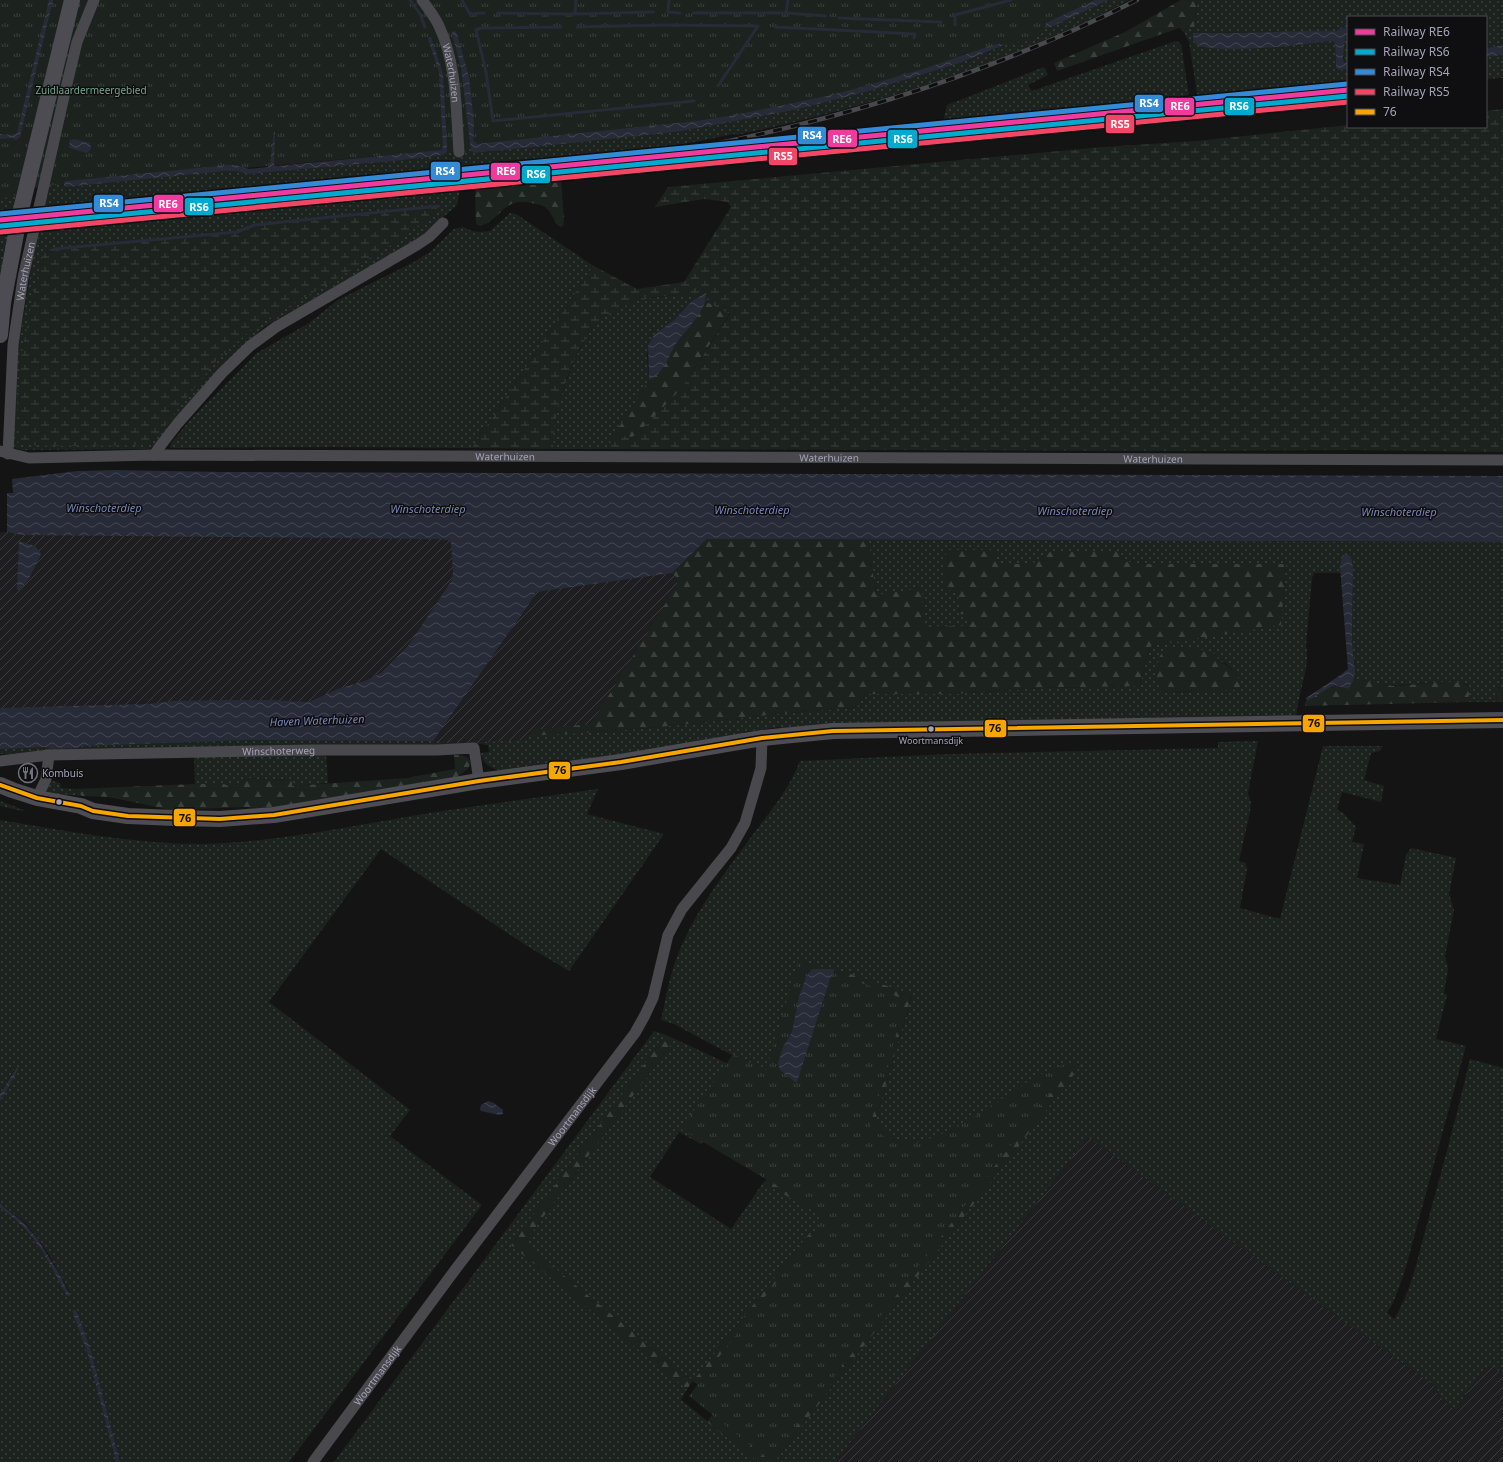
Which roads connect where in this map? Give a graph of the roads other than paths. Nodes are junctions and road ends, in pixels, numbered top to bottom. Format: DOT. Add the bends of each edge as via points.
graph roads {
  1 [pos="72,0"];
  2 [pos="94,0"];
  3 [pos="422,0"];
  4 [pos="459,152"];
  5 [pos="443,223"];
  6 [pos="0,335"];
  7 [pos="4,453"];
  8 [pos="154,455"];
  9 [pos="1503,460"];
  10 [pos="1503,720"];
  11 [pos="762,738"];
  12 [pos="49,755"];
  13 [pos="0,761"];
  14 [pos="479,781"];
  15 [pos="0,785"];
  16 [pos="0,796"];
  17 [pos="37,798"];
  18 [pos="94,811"];
  19 [pos="313,1462"];
  1 -- 6 [label="main road, Waterhuizen" via="19,218 3,303"];
  2 -- 7 [label="street, Waterhuizen" via="77,42 28,255 13,345"];
  3 -- 4 [label="street, Waterhuizen" via="439,25 449,55"];
  5 -- 8 [label="street" via="417,246 280,325 250,346 222,373"];
  7 -- 8 [label="street, Waterhuizen" via="29,458"];
  8 -- 9 [label="street, Waterhuizen"];
  10 -- 11 [label="main road" via="833,731"];
  11 -- 14 [label="main road" via="621,762"];
  11 -- 19 [label="street, Woortmansdijk" via="762,768 745,823 731,848 682,909 668,935 653,998 635,1033"];
  12 -- 13 [label="street, Winschoterweg"];
  12 -- 14 [label="street, Winschoterweg" via="474,748"];
  12 -- 17 [label="street" via="46,780"];
  14 -- 18 [label="main road" via="274,815 220,819 175,818 128,816"];
  15 -- 17 [label="main road"];
  16 -- 18 [label="main road" via="80,814"];
  17 -- 18 [label="main road"];
}
